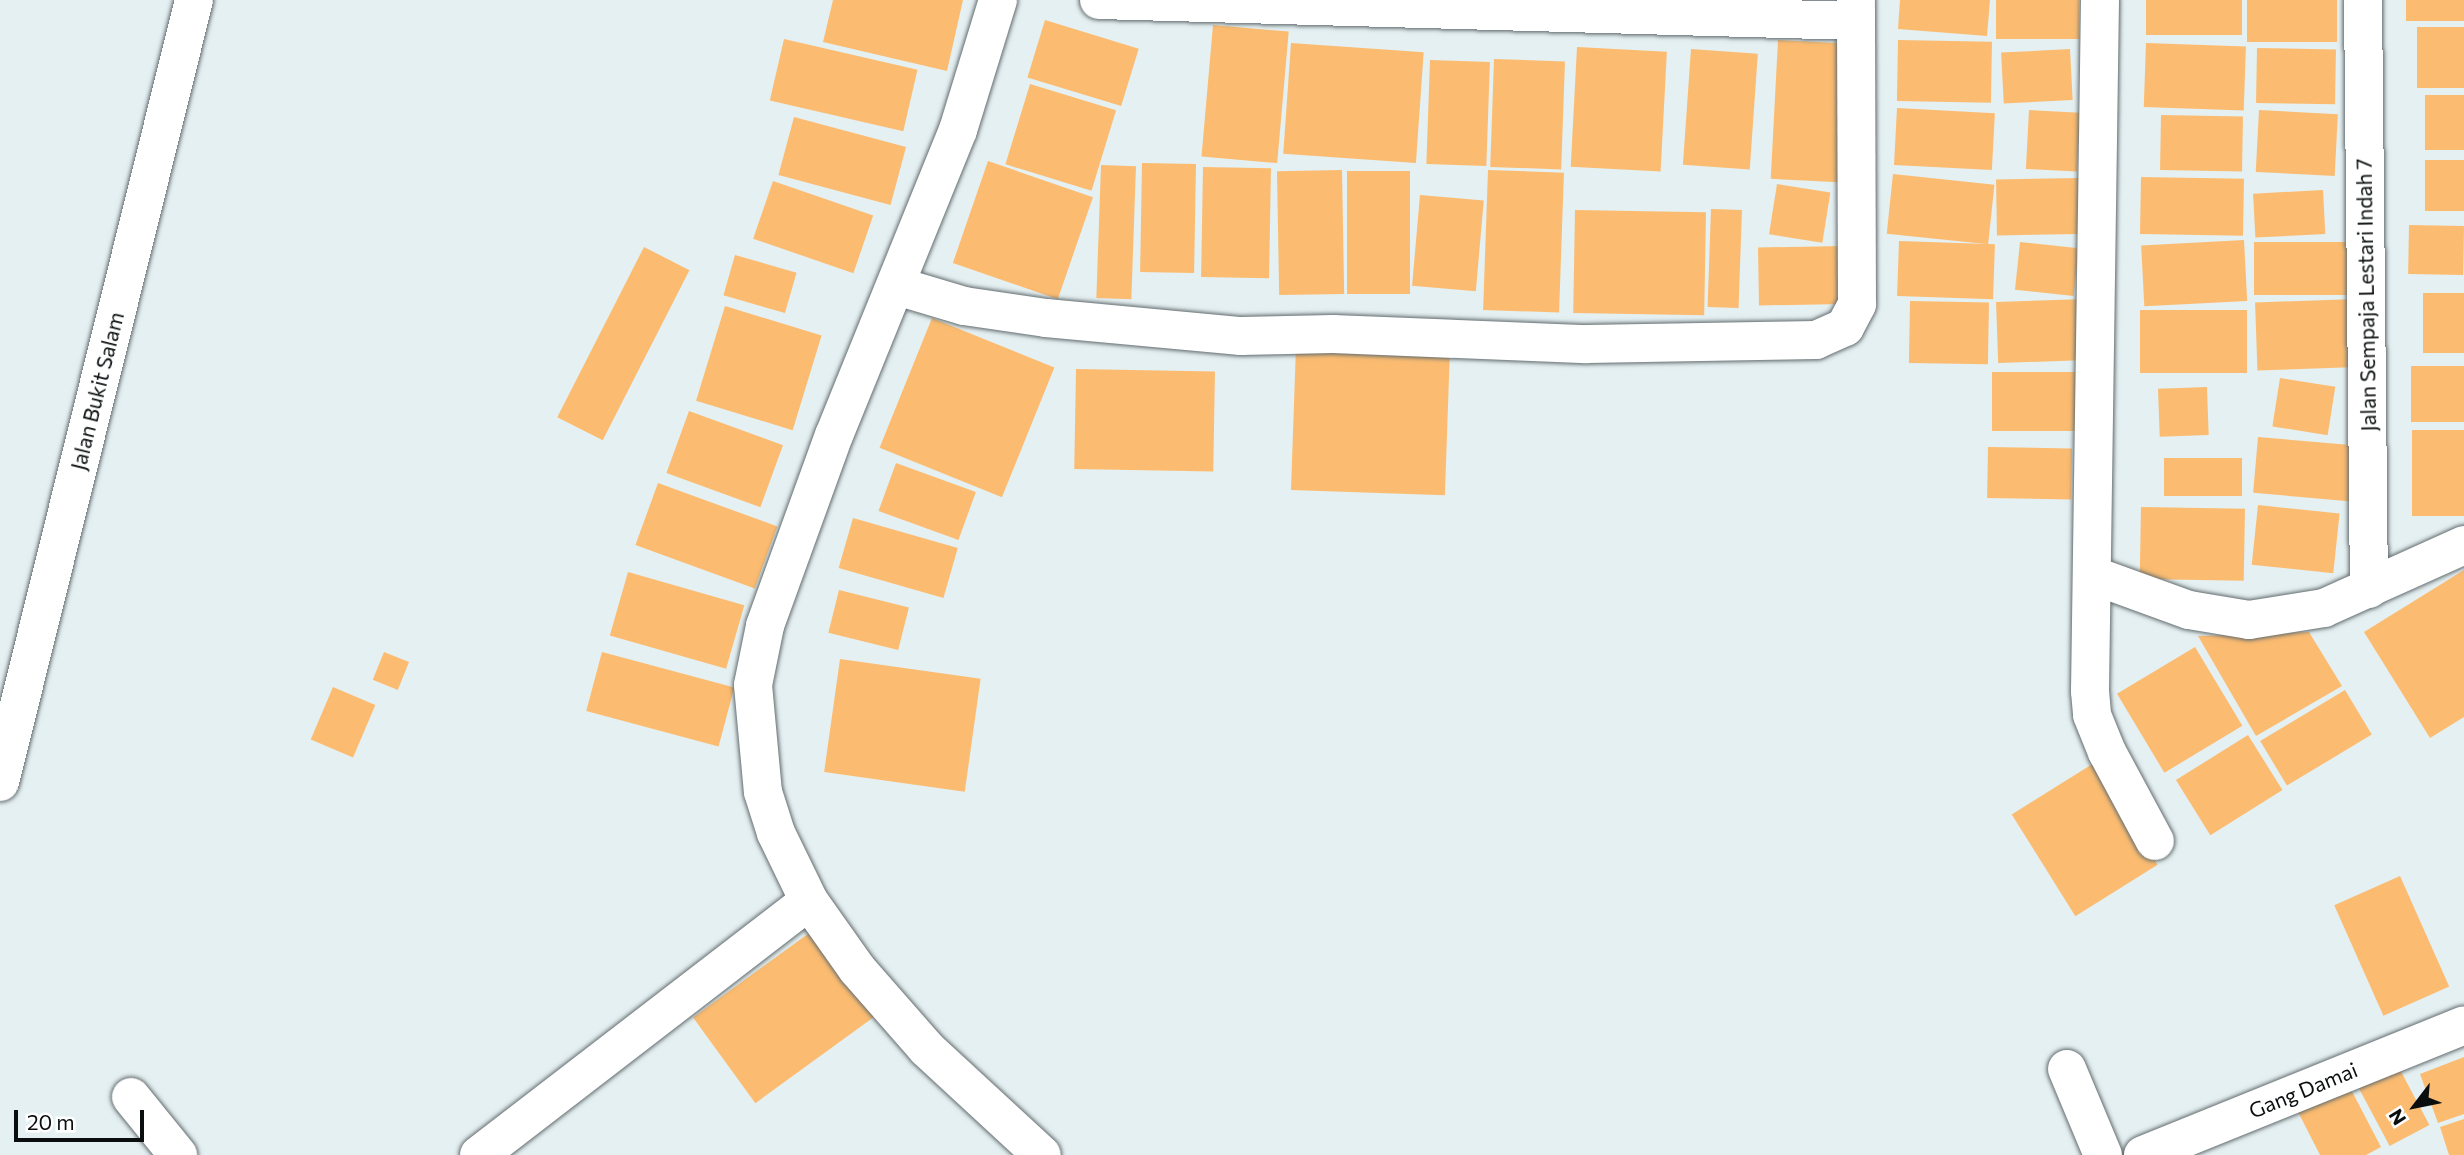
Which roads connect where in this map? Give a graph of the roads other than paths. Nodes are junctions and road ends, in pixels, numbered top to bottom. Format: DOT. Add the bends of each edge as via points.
graph roads {
  1 [pos="194,0"];
  2 [pos="998,0"];
  3 [pos="1099,0"];
  4 [pos="2100,0"];
  5 [pos="2363,0"];
  6 [pos="1856,11"];
  7 [pos="897,286"];
  8 [pos="2464,545"];
  9 [pos="2095,576"];
  10 [pos="2369,589"];
  11 [pos="0,782"];
  12 [pos="2155,841"];
  13 [pos="809,901"];
  14 [pos="2464,1025"];
  15 [pos="2067,1069"];
  16 [pos="131,1097"];
  17 [pos="178,1155"];
  18 [pos="479,1155"];
  19 [pos="1042,1155"];
  20 [pos="2103,1155"];
  21 [pos="2143,1155"];
  1 -- 11 [label="street, Jalan Bukit Salam"];
  2 -- 7 [label="street" via="958,130"];
  3 -- 6 [label="street"];
  4 -- 9 [label="street"];
  5 -- 10 [label="street, Jalan Sempaja Lestari Indah 7"];
  6 -- 7 [label="street" via="1857,304 1845,327 1816,341 1587,344 1214,334 964,306"];
  7 -- 13 [label="street" via="834,435 756,663 753,685 763,792 776,833"];
  8 -- 10 [label="street"];
  9 -- 10 [label="street" via="2189,610 2249,620 2324,608"];
  9 -- 12 [label="street" via="2089,657 2092,715"];
  13 -- 18 [label="street"];
  13 -- 19 [label="street" via="857,970 927,1049"];
  14 -- 21 [label="street, Gang Damai"];
  15 -- 20 [label="street"];
  16 -- 17 [label="street"];
}
